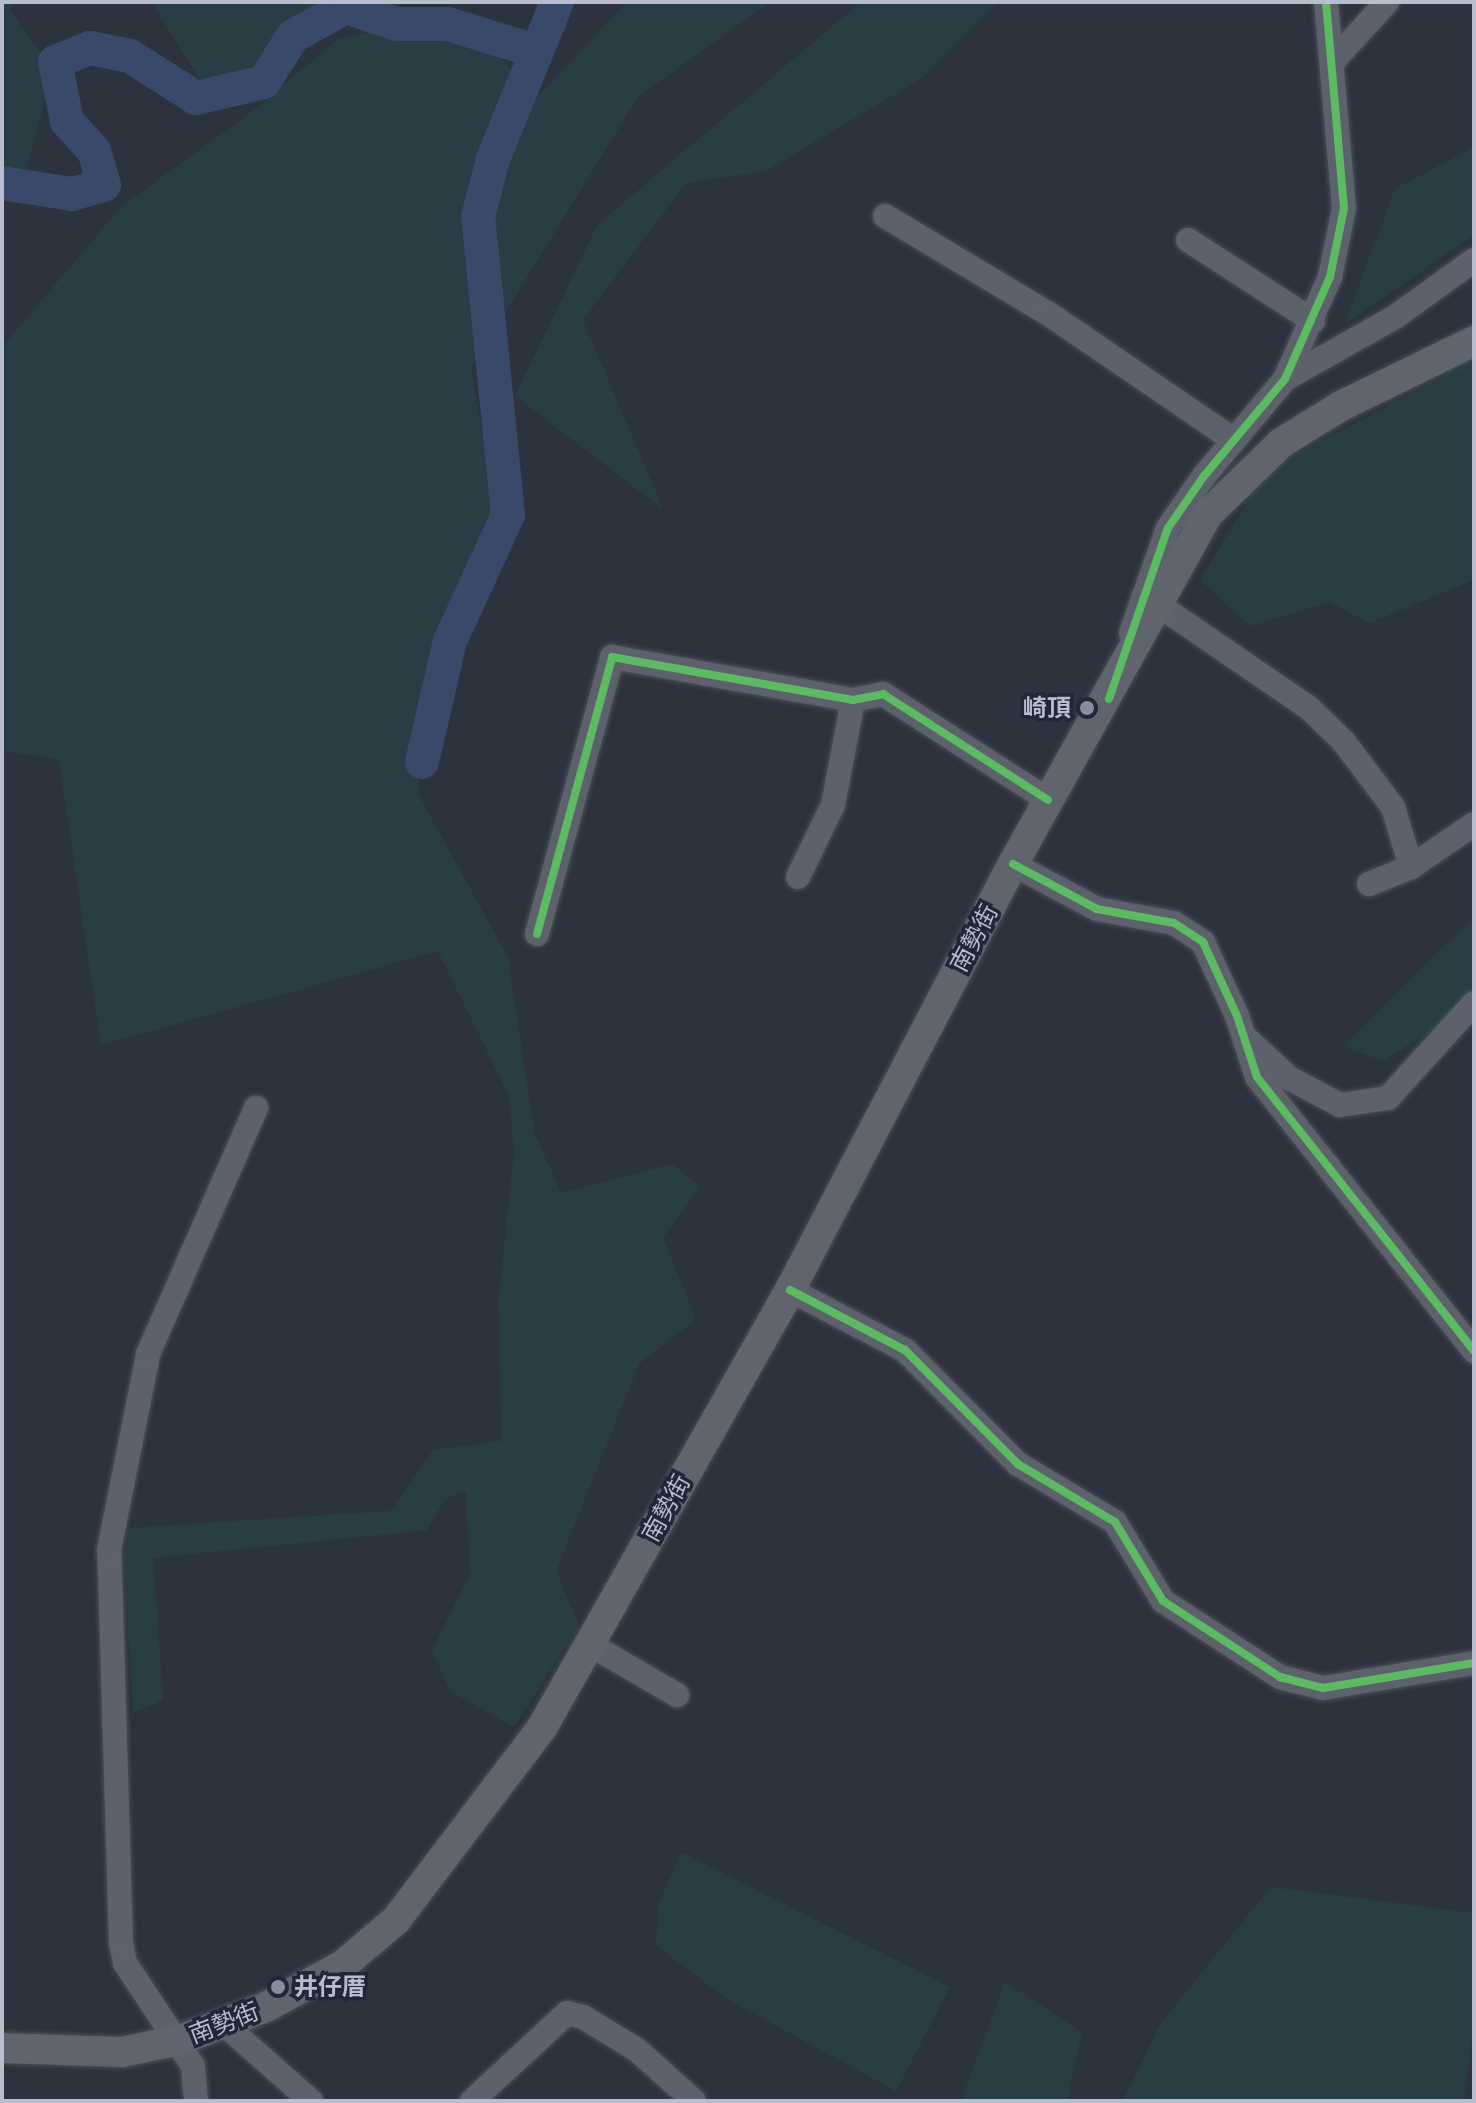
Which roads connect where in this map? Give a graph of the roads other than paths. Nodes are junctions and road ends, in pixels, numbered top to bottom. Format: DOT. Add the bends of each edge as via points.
graph roads {
  1 [pos="1326,2"];
  2 [pos="1387,2"];
  3 [pos="1333,61"];
  4 [pos="885,216"];
  5 [pos="1188,240"];
  6 [pos="1474,260"];
  7 [pos="1313,321"];
  8 [pos="1474,341"];
  9 [pos="1285,379"];
  10 [pos="1234,440"];
  11 [pos="1151,602"];
  12 [pos="853,700"];
  13 [pos="1048,800"];
  14 [pos="1474,824"];
  15 [pos="1013,864"];
  16 [pos="1411,867"];
  17 [pos="798,877"];
  18 [pos="1369,884"];
  19 [pos="537,934"];
  20 [pos="1474,1003"];
  21 [pos="1244,1036"];
  22 [pos="256,1108"];
  23 [pos="790,1290"];
  24 [pos="1474,1351"];
  25 [pos="589,1644"];
  26 [pos="1474,1663"];
  27 [pos="677,1695"];
  28 [pos="224,2024"];
  29 [pos="180,2040"];
  30 [pos="2,2048"];
  31 [pos="196,2101"];
  32 [pos="311,2101"];
  33 [pos="472,2101"];
  34 [pos="694,2101"];
  1 -- 3 [label="street"];
  2 -- 3 [label="street"];
  3 -- 7 [label="street" via="1342,230"];
  4 -- 10 [label="street" via="1049,314"];
  5 -- 7 [label="street"];
  6 -- 9 [label="street" via="1395,317"];
  7 -- 9 [label="street"];
  8 -- 11 [label="main road, 南勢街" via="1341,406 1254,464 1208,514"];
  9 -- 10 [label="street"];
  10 -- 11 [label="street" via="1168,528"];
  11 -- 13 [label="main road, 南勢街" via="1109,699"];
  11 -- 16 [label="street" via="1309,708 1344,742 1393,807"];
  12 -- 13 [label="street" via="883,694"];
  12 -- 17 [label="street" via="833,805"];
  12 -- 19 [label="street" via="612,657"];
  13 -- 15 [label="main road, 南勢街"];
  14 -- 16 [label="street"];
  15 -- 21 [label="street" via="1097,909 1174,923 1203,942"];
  15 -- 23 [label="main road, 南勢街"];
  16 -- 18 [label="street"];
  20 -- 21 [label="street" via="1388,1098 1340,1105 1289,1078"];
  21 -- 24 [label="street" via="1257,1077"];
  22 -- 29 [label="street" via="148,1354 109,1550 121,1943 125,1963"];
  23 -- 25 [label="main road, 南勢街"];
  23 -- 26 [label="street" via="905,1350 1018,1464 1115,1522 1163,1601 1280,1677 1323,1688"];
  25 -- 27 [label="street"];
  25 -- 28 [label="main road, 南勢街" via="543,1726 396,1920 343,1965"];
  28 -- 29 [label="main road, 南勢街"];
  28 -- 32 [label="street"];
  29 -- 30 [label="main road, 南勢街" via="122,2052"];
  29 -- 31 [label="street" via="193,2066"];
  33 -- 34 [label="street" via="567,2013 637,2050"];
}
